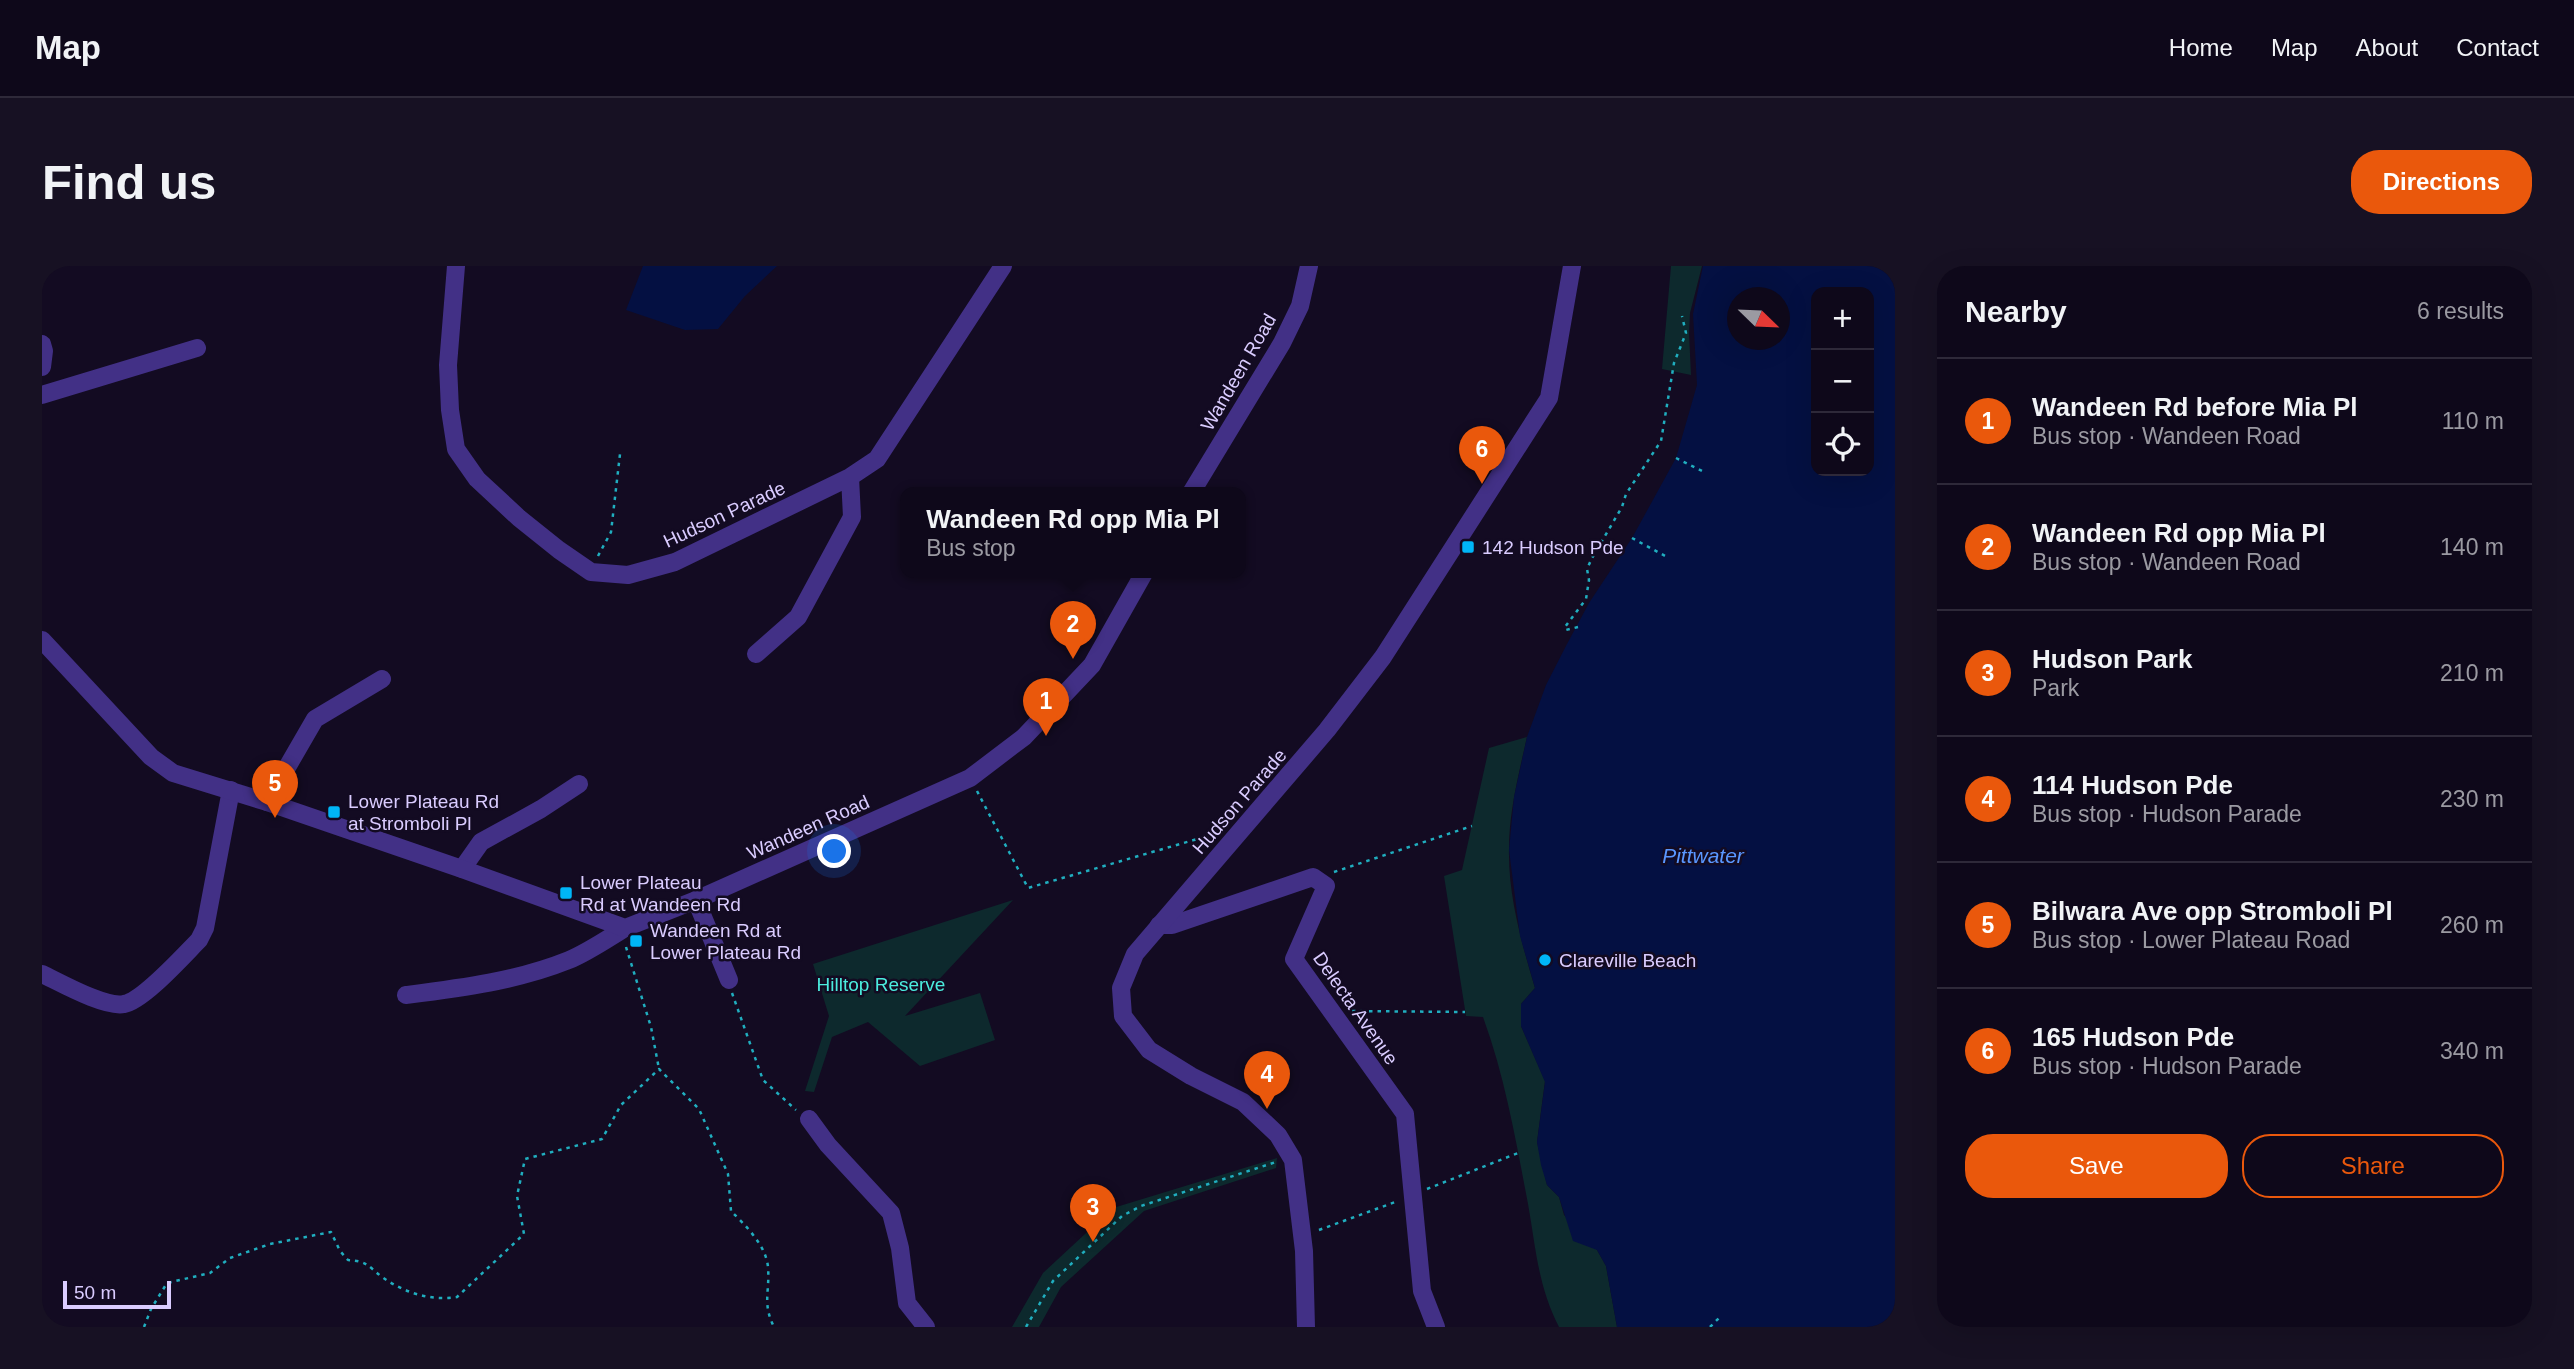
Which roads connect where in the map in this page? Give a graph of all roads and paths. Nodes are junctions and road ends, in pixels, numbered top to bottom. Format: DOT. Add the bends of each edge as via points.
graph roads {
  1 [pos="456,266"];
  2 [pos="1003,266"];
  3 [pos="1309,266"];
  4 [pos="1572,266"];
  5 [pos="1682,316"];
  6 [pos="42,344"];
  7 [pos="197,348"];
  8 [pos="42,367"];
  9 [pos="42,395"];
  10 [pos="620,454"];
  11 [pos="1676,458"];
  12 [pos="1704,472"];
  13 [pos="850,477"];
  14 [pos="1195,487"];
  15 [pos="1632,538"];
  16 [pos="1667,557"];
  17 [pos="590,571"];
  18 [pos="1141,578"];
  19 [pos="1578,627"];
  20 [pos="42,640"];
  21 [pos="756,654"];
  22 [pos="382,679"];
  23 [pos="970,778"];
  24 [pos="579,784"];
  25 [pos="231,790"];
  26 [pos="267,802"];
  27 [pos="1472,826"];
  28 [pos="1221,832"];
  29 [pos="462,869"];
  30 [pos="1322,883"];
  31 [pos="696,900"];
  32 [pos="1159,925"];
  33 [pos="622,930"];
  34 [pos="42,976"];
  35 [pos="729,980"];
  36 [pos="406,995"];
  37 [pos="1331,1010"];
  38 [pos="1465,1012"];
  39 [pos="659,1069"];
  40 [pos="808,1119"];
  41 [pos="1293,1160"];
  42 [pos="1719,1318"];
  43 [pos="144,1327"];
  44 [pos="774,1327"];
  45 [pos="926,1327"];
  46 [pos="1026,1327"];
  47 [pos="1307,1327"];
  48 [pos="1436,1327"];
  49 [pos="1710,1327"];
  1 -- 17 [label="street, Hudson Parade" via="448,365 456,449 477,479 519,518"];
  2 -- 13 [label="street, Hudson Parade" via="877,459"];
  3 -- 14 [label="street, Wandeen Road" via="1300,306 1282,343"];
  4 -- 32 [label="street, Hudson Parade" via="1549,398 1383,657 1327,730"];
  5 -- 19 [label="path" via="1686,333 1674,363 1661,441 1626,494 1587,569 1586,599 1565,627"];
  6 -- 8 [label="street"];
  7 -- 9 [label="street"];
  10 -- 17 [label="path" via="611,532"];
  11 -- 12 [label="path"];
  13 -- 17 [label="street, Hudson Parade" via="675,562 628,575"];
  13 -- 21 [label="street" via="852,517 798,617"];
  15 -- 16 [label="path"];
  18 -- 23 [label="street, Wandeen Road" via="1092,666 1024,737"];
  20 -- 25 [label="street" via="151,757 173,773"];
  22 -- 26 [label="street" via="315,719"];
  23 -- 28 [label="path" via="1028,888"];
  23 -- 31 [label="street, Wandeen Road"];
  24 -- 29 [label="street" via="481,842"];
  25 -- 26 [label="street"];
  25 -- 34 [label="street" via="199,940 137,999 123,1004 108,1003"];
  26 -- 29 [label="street"];
  27 -- 30 [label="path" via="1331,873"];
  29 -- 33 [label="street"];
  30 -- 32 [label="street" via="1313,877 1172,925"];
  30 -- 37 [label="street, Delecta Avenue" via="1326,886 1294,959"];
  31 -- 33 [label="street, Wandeen Road"];
  31 -- 35 [label="street"];
  32 -- 41 [label="street, Hudson Parade" via="1135,954 1121,988 1123,1016 1149,1050 1243,1102 1278,1135"];
  33 -- 36 [label="street, Wandeen Road" via="571,959 528,973 484,985"];
  33 -- 39 [label="path"];
  35 -- 40 [label="path" via="763,1080"];
  37 -- 38 [label="path"];
  37 -- 48 [label="street, Delecta Avenue" via="1405,1114 1422,1291"];
  39 -- 43 [label="path" via="621,1105 602,1139 525,1159 517,1196 524,1234 457,1297 406,1292 364,1261 348,1260 331,1232 270,1244 230,1258 210,1273 167,1283"];
  39 -- 44 [label="path" via="699,1109 715,1142 729,1174 731,1212 751,1231 768,1263 767,1312"];
  40 -- 45 [label="street" via="891,1213 907,1303"];
  41 -- 46 [label="path" via="1141,1206 1122,1216 1053,1281"];
  41 -- 47 [label="street, Hudson Parade"];
  42 -- 49 [label="path"];
}
